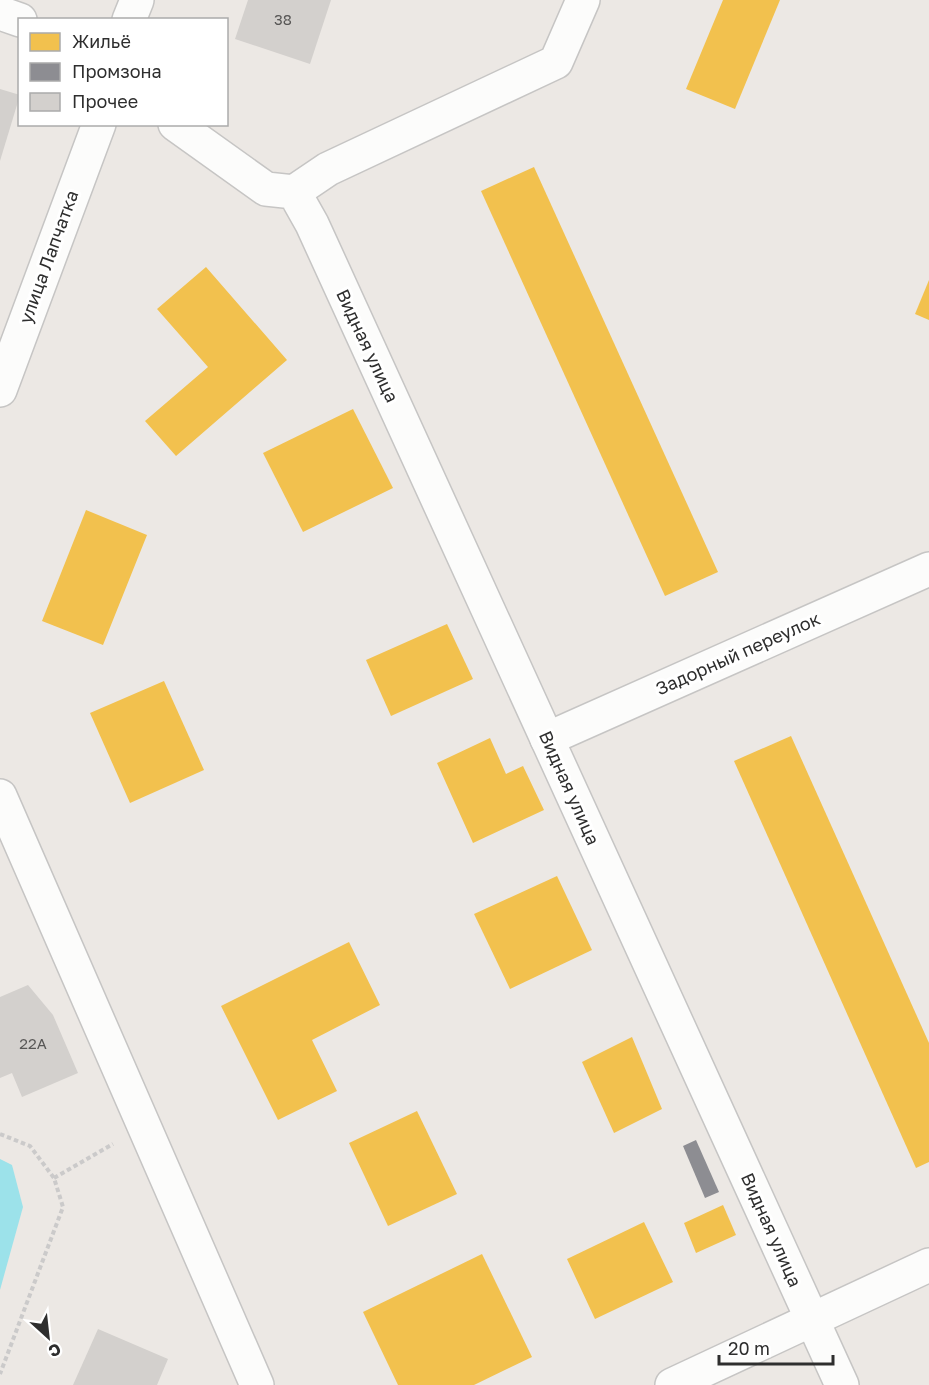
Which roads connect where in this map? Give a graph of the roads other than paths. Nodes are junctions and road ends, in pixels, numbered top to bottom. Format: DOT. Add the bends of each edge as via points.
graph roads {
  1 [pos="136,0"];
  2 [pos="583,0"];
  3 [pos="0,13"];
  4 [pos="130,18"];
  5 [pos="18,19"];
  6 [pos="98,126"];
  7 [pos="178,126"];
  8 [pos="294,192"];
  9 [pos="0,390"];
  10 [pos="929,569"];
  11 [pos="547,739"];
  12 [pos="0,796"];
  13 [pos="929,1265"];
  14 [pos="811,1319"];
  15 [pos="257,1385"];
  16 [pos="672,1385"];
  17 [pos="842,1385"];
  1 -- 4 [label="street"];
  2 -- 8 [label="street" via="556,62 328,169"];
  3 -- 5 [label="street"];
  6 -- 9 [label="street, улица Лапчатка"];
  7 -- 8 [label="street" via="266,189"];
  8 -- 11 [label="street, Видная улица"];
  10 -- 11 [label="street, Задорный переулок"];
  11 -- 14 [label="street, Видная улица"];
  12 -- 15 [label="street"];
  13 -- 14 [label="street"];
  14 -- 16 [label="street"];
  14 -- 17 [label="street, Видная улица"];
}
